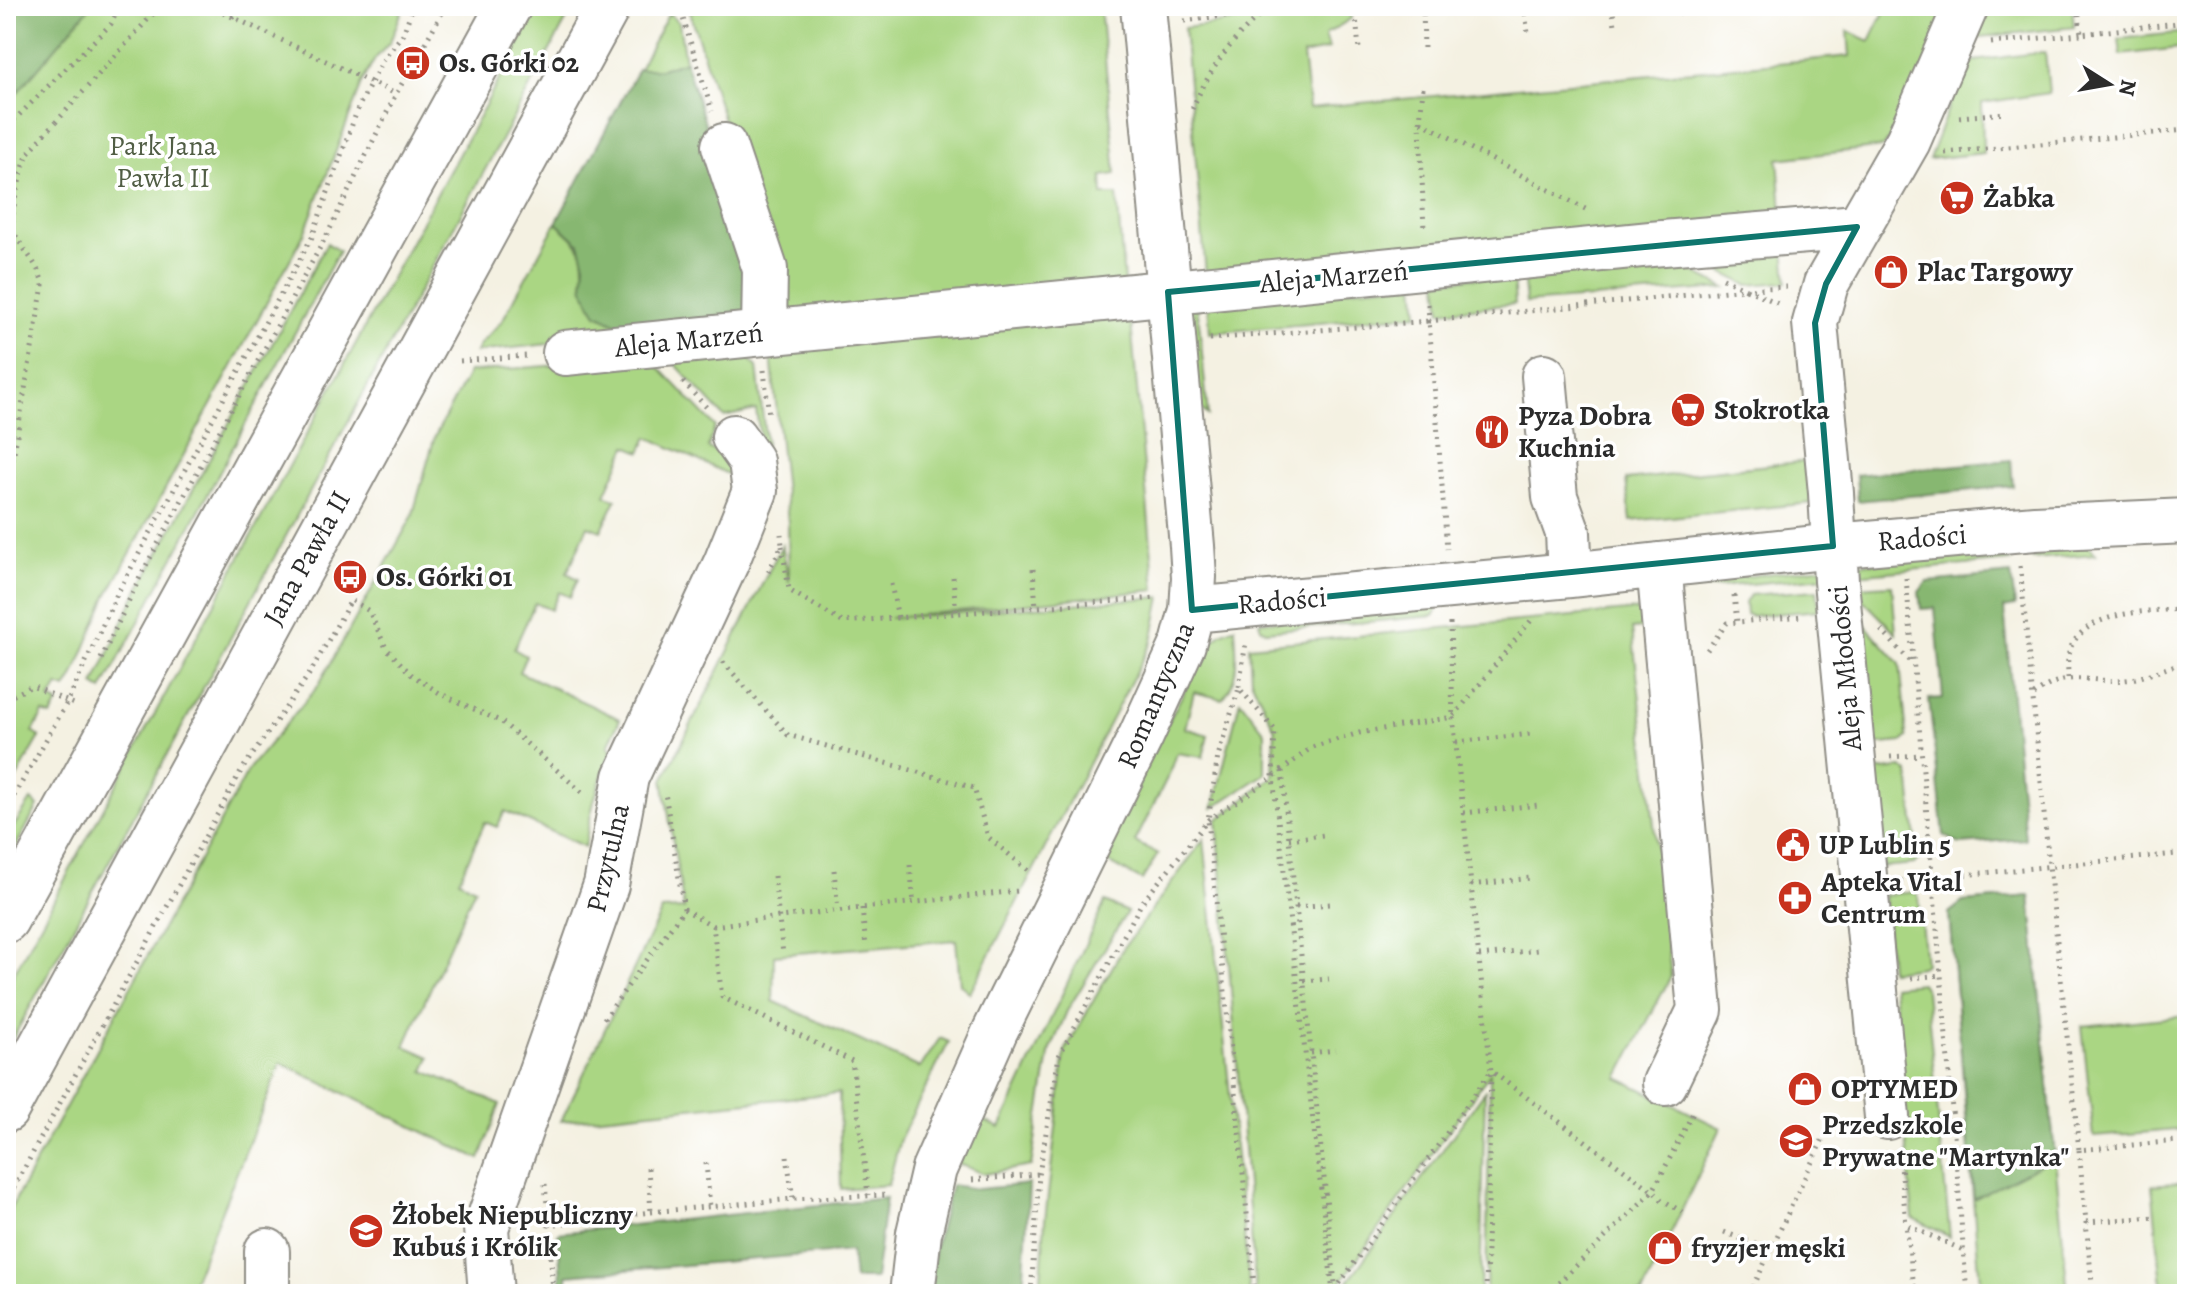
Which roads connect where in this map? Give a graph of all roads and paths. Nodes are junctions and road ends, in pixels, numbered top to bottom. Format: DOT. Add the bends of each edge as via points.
graph roads {
  1 [pos="120,6"];
  2 [pos="160,6"];
  3 [pos="209,6"];
  4 [pos="244,6"];
  5 [pos="413,6"];
  6 [pos="446,6"];
  7 [pos="509,6"];
  8 [pos="608,6"];
  9 [pos="675,6"];
  10 [pos="1300,6"];
  11 [pos="1355,6"];
  12 [pos="1423,6"];
  13 [pos="1524,6"];
  14 [pos="1612,6"];
  15 [pos="1681,6"];
  16 [pos="1966,6"];
  17 [pos="2078,6"];
  18 [pos="1268,9"];
  19 [pos="1160,14"];
  20 [pos="232,17"];
  21 [pos="1682,19"];
  22 [pos="2187,22"];
  23 [pos="1615,25"];
  24 [pos="1528,33"];
  25 [pos="2081,34"];
  26 [pos="1948,48"];
  27 [pos="1359,49"];
  28 [pos="1424,50"];
  29 [pos="371,82"];
  30 [pos="1423,88"];
  31 [pos="396,94"];
  32 [pos="2006,113"];
  33 [pos="1948,118"];
  34 [pos="1187,120"];
  35 [pos="1420,122"];
  36 [pos="2187,130"];
  37 [pos="724,146"];
  38 [pos="6,151"];
  39 [pos="1935,154"];
  40 [pos="1857,227"];
  41 [pos="1168,292"];
  42 [pos="764,332"];
  43 [pos="1206,339"];
  44 [pos="648,344"];
  45 [pos="565,353"];
  46 [pos="460,361"];
  47 [pos="1544,376"];
  48 [pos="752,429"];
  49 [pos="6,499"];
  50 [pos="2187,521"];
  51 [pos="780,524"];
  52 [pos="782,545"];
  53 [pos="1833,546"];
  54 [pos="1659,565"];
  55 [pos="2020,566"];
  56 [pos="1033,569"];
  57 [pos="1570,575"];
  58 [pos="953,577"];
  59 [pos="1906,577"];
  60 [pos="762,584"];
  61 [pos="891,584"];
  62 [pos="1449,585"];
  63 [pos="1734,590"];
  64 [pos="1176,604"];
  65 [pos="1036,607"];
  66 [pos="2187,609"];
  67 [pos="1539,610"];
  68 [pos="1839,612"];
  69 [pos="956,613"];
  70 [pos="898,618"];
  71 [pos="1737,622"];
  72 [pos="1246,641"];
  73 [pos="729,649"];
  74 [pos="1702,657"];
  75 [pos="2187,661"];
  76 [pos="722,662"];
  77 [pos="97,667"];
  78 [pos="716,675"];
  79 [pos="2068,678"];
  80 [pos="1239,688"];
  81 [pos="85,693"];
  82 [pos="2033,695"];
  83 [pos="6,699"];
  84 [pos="68,701"];
  85 [pos="78,706"];
  86 [pos="1453,717"];
  87 [pos="71,719"];
  88 [pos="1531,734"];
  89 [pos="1456,742"];
  90 [pos="1921,755"];
  91 [pos="1882,757"];
  92 [pos="1282,770"];
  93 [pos="1273,777"];
  94 [pos="663,780"];
  95 [pos="591,800"];
  96 [pos="1538,805"];
  97 [pos="6,810"];
  98 [pos="1463,813"];
  99 [pos="1208,820"];
  100 [pos="1324,835"];
  101 [pos="1289,839"];
  102 [pos="2187,853"];
  103 [pos="910,865"];
  104 [pos="2049,865"];
  105 [pos="834,870"];
  106 [pos="1029,871"];
  107 [pos="774,876"];
  108 [pos="1933,877"];
  109 [pos="1531,878"];
  110 [pos="1471,885"];
  111 [pos="1018,891"];
  112 [pos="914,903"];
  113 [pos="1330,904"];
  114 [pos="1296,907"];
  115 [pos="862,908"];
  116 [pos="684,909"];
  117 [pos="838,910"];
  118 [pos="779,917"];
  119 [pos="6,920"];
  120 [pos="713,926"];
  121 [pos="866,947"];
  122 [pos="1538,950"];
  123 [pos="783,954"];
  124 [pos="1479,956"];
  125 [pos="1329,979"];
  126 [pos="1304,981"];
  127 [pos="598,1026"];
  128 [pos="1335,1050"];
  129 [pos="1311,1053"];
  130 [pos="1491,1071"];
  131 [pos="1665,1083"];
  132 [pos="6,1110"];
  133 [pos="1887,1117"];
  134 [pos="2187,1140"];
  135 [pos="2079,1150"];
  136 [pos="787,1156"];
  137 [pos="706,1163"];
  138 [pos="648,1168"];
  139 [pos="1039,1174"];
  140 [pos="965,1178"];
  141 [pos="545,1179"];
  142 [pos="868,1195"];
  143 [pos="893,1195"];
  144 [pos="793,1199"];
  145 [pos="6,1202"];
  146 [pos="710,1207"];
  147 [pos="651,1212"];
  148 [pos="1682,1212"];
  149 [pos="2156,1217"];
  150 [pos="2086,1222"];
  151 [pos="549,1225"];
  152 [pos="1906,1225"];
  153 [pos="1724,1232"];
  154 [pos="1770,1250"];
  155 [pos="1963,1250"];
  156 [pos="267,1251"];
  157 [pos="267,1294"];
  158 [pos="491,1294"];
  159 [pos="553,1294"];
  160 [pos="912,1294"];
  161 [pos="1031,1294"];
  162 [pos="1255,1294"];
  163 [pos="1334,1294"];
  164 [pos="1486,1294"];
  165 [pos="1750,1294"];
  166 [pos="1915,1294"];
  167 [pos="1967,1294"];
  168 [pos="2093,1294"];
  1 -- 38 [label="path" via="111,24 12,122"];
  2 -- 49 [label="path" via="28,153 23,165 12,231 43,285"];
  3 -- 20 [label="path"];
  4 -- 20 [label="path"];
  5 -- 29 [label="path" via="403,34"];
  6 -- 31 [label="path"];
  7 -- 119 [label="street"];
  8 -- 132 [label="street, Jana Pawła II"];
  9 -- 37 [label="path"];
  10 -- 18 [label="path"];
  11 -- 27 [label="path"];
  12 -- 28 [label="path"];
  13 -- 24 [label="path"];
  14 -- 23 [label="path"];
  15 -- 21 [label="path"];
  16 -- 26 [label="street"];
  17 -- 25 [label="path"];
  18 -- 19 [label="path"];
  18 -- 34 [label="path" via="1222,54"];
  19 -- 41 [label="street, Romantyczna"];
  20 -- 29 [label="path"];
  22 -- 25 [label="path"];
  25 -- 26 [label="path"];
  26 -- 40 [label="street" via="1908,141"];
  29 -- 31 [label="path"];
  29 -- 84 [label="path" via="312,237 117,594"];
  30 -- 35 [label="path"];
  31 -- 77 [label="path"];
  32 -- 33 [label="path"];
  36 -- 39 [label="path"];
  37 -- 42 [label="street" via="765,269"];
  40 -- 41 [label="street, Aleja Marzeń"];
  40 -- 53 [label="street, Aleja Młodości" via="1826,284 1815,323"];
  41 -- 42 [label="street, Aleja Marzeń"];
  41 -- 64 [label="street, Romantyczna" via="1194,577"];
  42 -- 44 [label="street, Aleja Marzeń"];
  42 -- 48 [label="path"];
  43 -- 62 [label="path" via="1429,321"];
  44 -- 45 [label="street, Aleja Marzeń"];
  44 -- 48 [label="path"];
  45 -- 46 [label="path"];
  47 -- 57 [label="street" via="1555,497 1568,533"];
  48 -- 158 [label="street, Przytulna" via="755,491 626,777 622,849 486,1228"];
  50 -- 53 [label="street, Radości"];
  51 -- 52 [label="path"];
  52 -- 60 [label="path"];
  52 -- 70 [label="path" via="789,590 842,622"];
  53 -- 54 [label="street, Radości"];
  53 -- 68 [label="street, Aleja Młodości"];
  54 -- 57 [label="street, Radości"];
  54 -- 131 [label="street" via="1700,1010"];
  55 -- 82 [label="path"];
  56 -- 65 [label="path"];
  57 -- 62 [label="street, Radości"];
  58 -- 69 [label="path"];
  59 -- 90 [label="path"];
  61 -- 70 [label="path"];
  62 -- 64 [label="street, Radości"];
  62 -- 86 [label="path"];
  63 -- 71 [label="path"];
  64 -- 65 [label="path"];
  64 -- 160 [label="street, Romantyczna" via="1183,644 995,1031 934,1169"];
  65 -- 69 [label="path"];
  66 -- 79 [label="path" via="2102,618 2077,638 2069,653"];
  67 -- 86 [label="path"];
  68 -- 71 [label="path"];
  68 -- 133 [label="street, Aleja Młodości"];
  69 -- 70 [label="path"];
  71 -- 74 [label="path" via="1727,623"];
  72 -- 80 [label="path"];
  73 -- 76 [label="path"];
  75 -- 79 [label="path" via="2131,679"];
  76 -- 78 [label="path"];
  76 -- 106 [label="path" via="788,735 974,788 988,837"];
  79 -- 82 [label="path"];
  80 -- 93 [label="path" via="1275,730"];
  80 -- 99 [label="path" via="1218,756"];
  81 -- 85 [label="path"];
  82 -- 104 [label="path"];
  83 -- 84 [label="path" via="32,686"];
  84 -- 85 [label="path"];
  84 -- 97 [label="path"];
  85 -- 87 [label="path"];
  86 -- 89 [label="path"];
  86 -- 92 [label="path" via="1312,747"];
  88 -- 89 [label="path"];
  89 -- 98 [label="path"];
  90 -- 91 [label="path"];
  90 -- 108 [label="path"];
  92 -- 93 [label="path"];
  92 -- 101 [label="path"];
  93 -- 99 [label="path"];
  93 -- 163 [label="path"];
  94 -- 116 [label="path"];
  95 -- 145 [label="path" via="502,722 412,675 386,648 369,611 351,600 310,673 241,771"];
  96 -- 98 [label="path"];
  98 -- 110 [label="path"];
  99 -- 139 [label="path" via="1141,904 1059,1056"];
  99 -- 162 [label="path"];
  100 -- 101 [label="path"];
  101 -- 114 [label="path"];
  102 -- 104 [label="path"];
  103 -- 112 [label="path"];
  104 -- 108 [label="path"];
  104 -- 135 [label="path"];
  105 -- 117 [label="path"];
  107 -- 118 [label="path"];
  108 -- 155 [label="path"];
  109 -- 110 [label="path"];
  110 -- 124 [label="path"];
  111 -- 112 [label="path"];
  112 -- 115 [label="path"];
  113 -- 114 [label="path"];
  114 -- 126 [label="path"];
  115 -- 117 [label="path"];
  115 -- 121 [label="path"];
  116 -- 120 [label="path"];
  116 -- 127 [label="path"];
  117 -- 118 [label="path"];
  118 -- 120 [label="path"];
  118 -- 123 [label="path"];
  120 -- 142 [label="path" via="722,997 852,1061"];
  122 -- 124 [label="path"];
  124 -- 130 [label="path"];
  125 -- 126 [label="path"];
  126 -- 129 [label="path"];
  128 -- 129 [label="path"];
  129 -- 163 [label="path"];
  130 -- 148 [label="path"];
  130 -- 163 [label="path"];
  130 -- 164 [label="path"];
  133 -- 152 [label="path" via="1897,1123"];
  133 -- 154 [label="path" via="1827,1130"];
  134 -- 135 [label="path"];
  135 -- 150 [label="path"];
  136 -- 144 [label="path"];
  137 -- 146 [label="path"];
  138 -- 147 [label="path"];
  139 -- 140 [label="path"];
  139 -- 161 [label="path"];
  141 -- 151 [label="path"];
  142 -- 143 [label="path"];
  142 -- 144 [label="path"];
  144 -- 146 [label="path"];
  146 -- 147 [label="path"];
  147 -- 151 [label="path"];
  149 -- 150 [label="path"];
  150 -- 168 [label="path"];
  151 -- 159 [label="path"];
  152 -- 155 [label="path"];
  152 -- 166 [label="path"];
  153 -- 154 [label="path"];
  154 -- 165 [label="path"];
  155 -- 167 [label="path"];
  156 -- 157 [label="street"];
}
